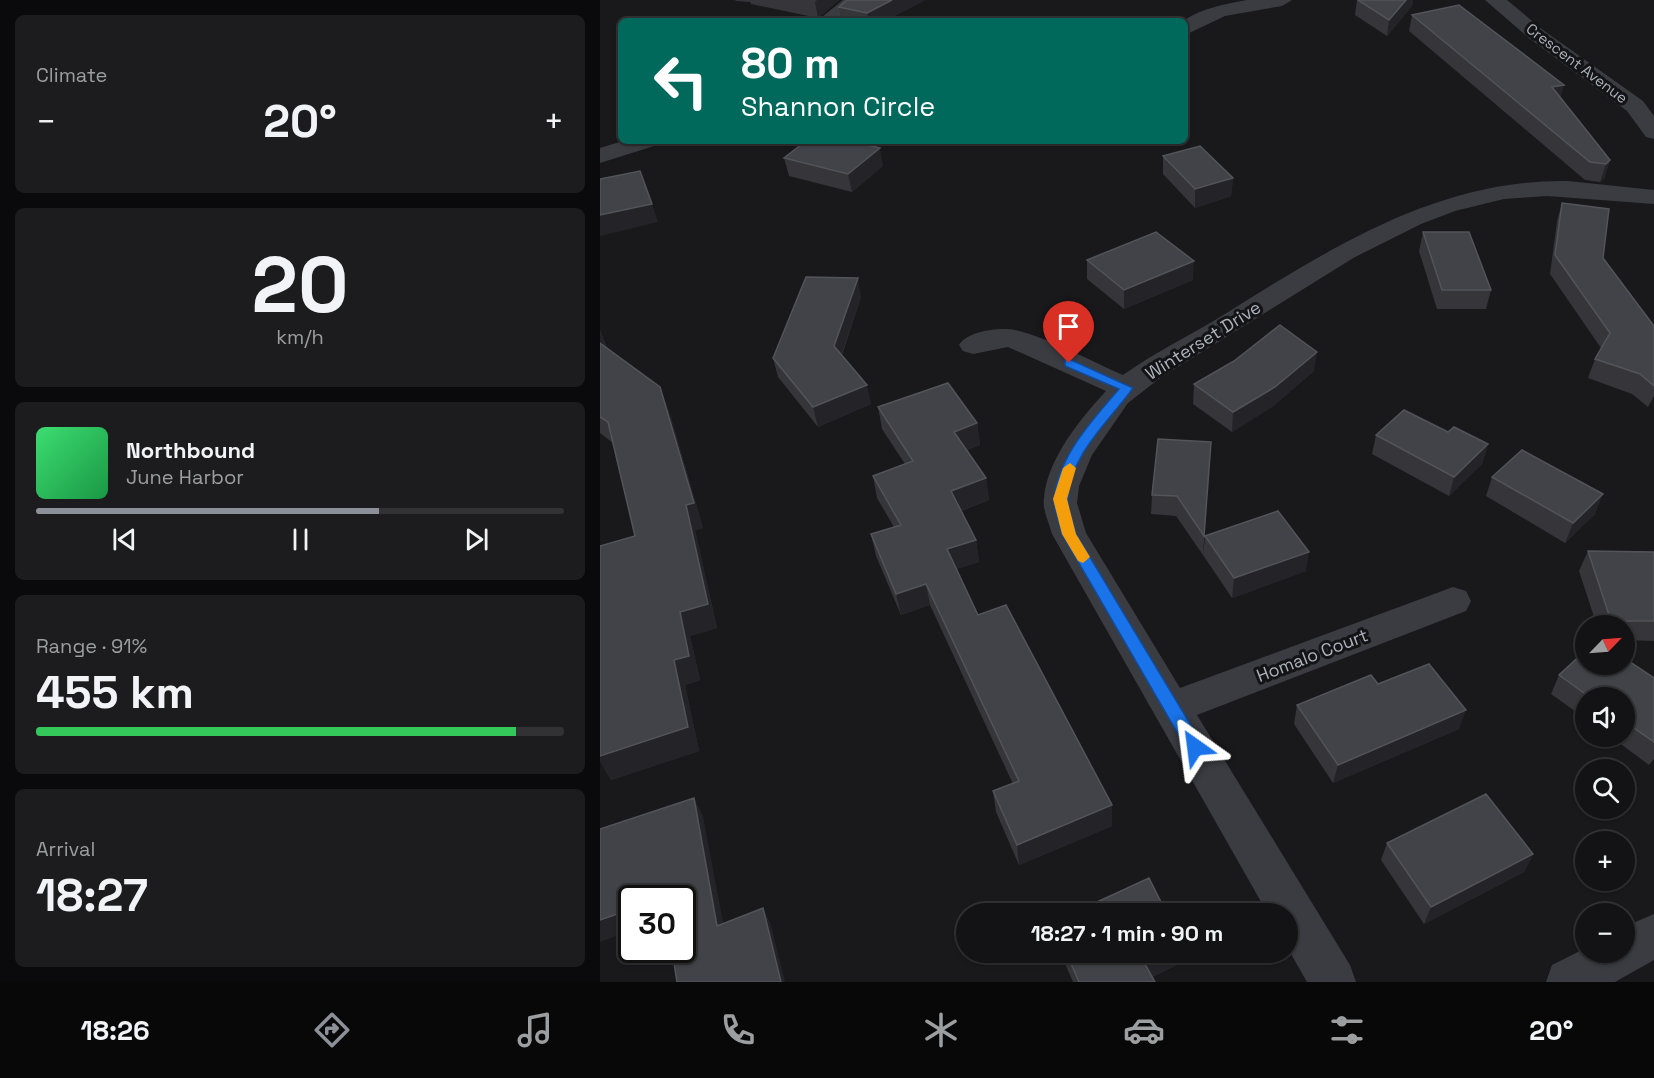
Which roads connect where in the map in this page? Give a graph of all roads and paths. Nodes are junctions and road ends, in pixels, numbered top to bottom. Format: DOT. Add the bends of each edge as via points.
graph roads {
  1 [pos="855,0"];
  2 [pos="1282,0"];
  3 [pos="1495,0"];
  4 [pos="831,18"];
  5 [pos="1188,26"];
  6 [pos="1654,132"];
  7 [pos="637,144"];
  8 [pos="600,156"];
  9 [pos="1654,197"];
  10 [pos="973,345"];
  11 [pos="1126,388"];
  12 [pos="1453,601"];
  13 [pos="1172,708"];
  14 [pos="1654,936"];
  15 [pos="1604,968"];
  16 [pos="1333,982"];
  1 -- 4 [label="street"];
  2 -- 5 [label="street" via="1214,14"];
  3 -- 6 [label="street, Crescent Avenue" via="1635,106"];
  7 -- 8 [label="street"];
  9 -- 11 [label="street, Winterset Drive" via="1572,188 1517,190 1481,196 1412,220 1336,256"];
  10 -- 11 [label="street" via="1012,338"];
  11 -- 13 [label="street, Winterset Drive" via="1092,428 1069,468 1060,499 1069,534"];
  12 -- 13 [label="street, Homalo Court"];
  13 -- 16 [label="street, Winterset Drive"];
  14 -- 15 [label="street"];
}
